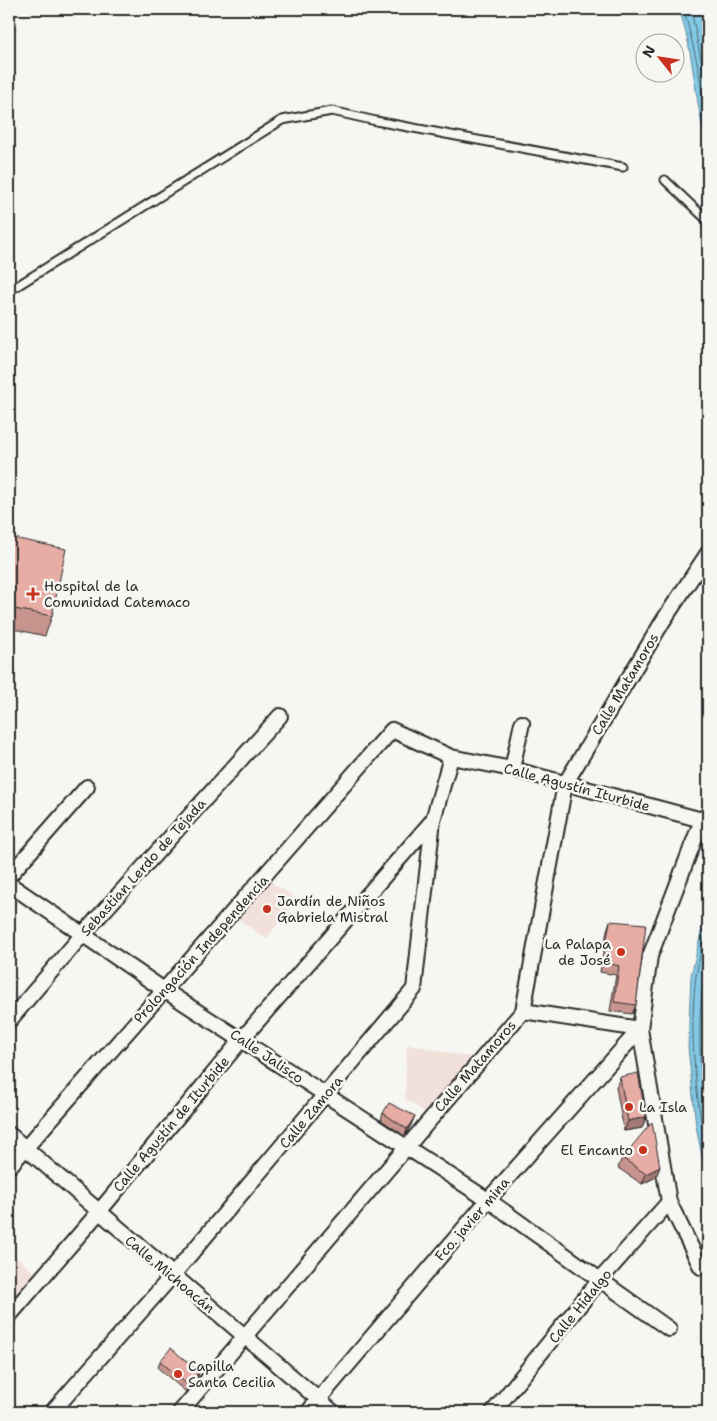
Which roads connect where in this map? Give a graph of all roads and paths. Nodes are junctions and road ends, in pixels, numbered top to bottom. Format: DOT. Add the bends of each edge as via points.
graph roads {
  1 [pos="623,167"];
  2 [pos="665,180"];
  3 [pos="708,221"];
  4 [pos="9,291"];
  5 [pos="708,554"];
  6 [pos="280,716"];
  7 [pos="522,723"];
  8 [pos="392,730"];
  9 [pos="451,757"];
  10 [pos="512,769"];
  11 [pos="565,784"];
  12 [pos="87,787"];
  13 [pos="705,817"];
  14 [pos="433,820"];
  15 [pos="9,876"];
  16 [pos="9,884"];
  17 [pos="83,934"];
  18 [pos="164,990"];
  19 [pos="523,1011"];
  20 [pos="9,1021"];
  21 [pos="640,1029"];
  22 [pos="242,1038"];
  23 [pos="326,1096"];
  24 [pos="9,1134"];
  25 [pos="25,1148"];
  26 [pos="405,1148"];
  27 [pos="9,1167"];
  28 [pos="488,1200"];
  29 [pos="669,1202"];
  30 [pos="98,1213"];
  31 [pos="702,1267"];
  32 [pos="172,1276"];
  33 [pos="599,1281"];
  34 [pos="9,1316"];
  35 [pos="669,1329"];
  36 [pos="245,1338"];
  37 [pos="319,1400"];
  38 [pos="497,1411"];
  39 [pos="52,1412"];
  40 [pos="180,1412"];
  41 [pos="308,1412"];
  42 [pos="333,1412"];
  1 -- 4 [label="lane" via="332,111 282,120"];
  2 -- 3 [label="lane"];
  5 -- 11 [label="street, Calle Matamoros" via="663,621"];
  6 -- 17 [label="street, Sebastian Lerdo de Tejada"];
  7 -- 10 [label="street"];
  8 -- 9 [label="street, Calle Agustín Iturbide"];
  8 -- 18 [label="street, Prolongación Independencia"];
  9 -- 10 [label="street, Calle Agustín Iturbide"];
  9 -- 14 [label="street, Calle Zamora"];
  10 -- 11 [label="street, Calle Agustín Iturbide"];
  11 -- 13 [label="street, Calle Agustín Iturbide"];
  11 -- 19 [label="street, Calle Matamoros"];
  12 -- 15 [label="street"];
  13 -- 21 [label="street" via="650,956"];
  14 -- 22 [label="street, Calle Agustín de Iturbide"];
  14 -- 23 [label="street, Calle Zamora" via="414,989"];
  16 -- 17 [label="street, Calle Jalisco"];
  17 -- 18 [label="street, Calle Jalisco"];
  17 -- 20 [label="street, Sebastian Lerdo de Tejada"];
  18 -- 22 [label="street, Calle Jalisco"];
  18 -- 25 [label="street, Prolongación Independencia"];
  19 -- 21 [label="street"];
  19 -- 26 [label="street, Calle Matamoros"];
  21 -- 28 [label="street, Fco. javier mina"];
  21 -- 29 [label="street"];
  22 -- 23 [label="street, Calle Jalisco"];
  22 -- 30 [label="street, Calle Agustín de Iturbide"];
  23 -- 26 [label="street, Calle Jalisco"];
  23 -- 32 [label="street, Calle Zamora"];
  24 -- 25 [label="street, Calle Michoacán"];
  25 -- 27 [label="street, Prolongación Independencia"];
  25 -- 30 [label="street, Calle Michoacán"];
  26 -- 28 [label="street, Calle Jalisco"];
  26 -- 36 [label="street, Calle Matamoros"];
  28 -- 33 [label="street, Calle Jalisco"];
  28 -- 37 [label="street, Fco. javier mina"];
  29 -- 31 [label="street"];
  29 -- 33 [label="street, Calle Hidalgo"];
  30 -- 32 [label="street, Calle Michoacán"];
  30 -- 34 [label="street, Calle Agustín de Iturbide"];
  32 -- 36 [label="street, Calle Michoacán"];
  32 -- 39 [label="street, Calle Zamora"];
  33 -- 35 [label="street, Calle Jalisco"];
  33 -- 38 [label="street, Calle Hidalgo"];
  36 -- 37 [label="street, Calle Michoacán"];
  36 -- 40 [label="street, Calle Matamoros"];
  37 -- 41 [label="street, Fco. javier mina"];
  37 -- 42 [label="street, Calle Michoacán"];
}
